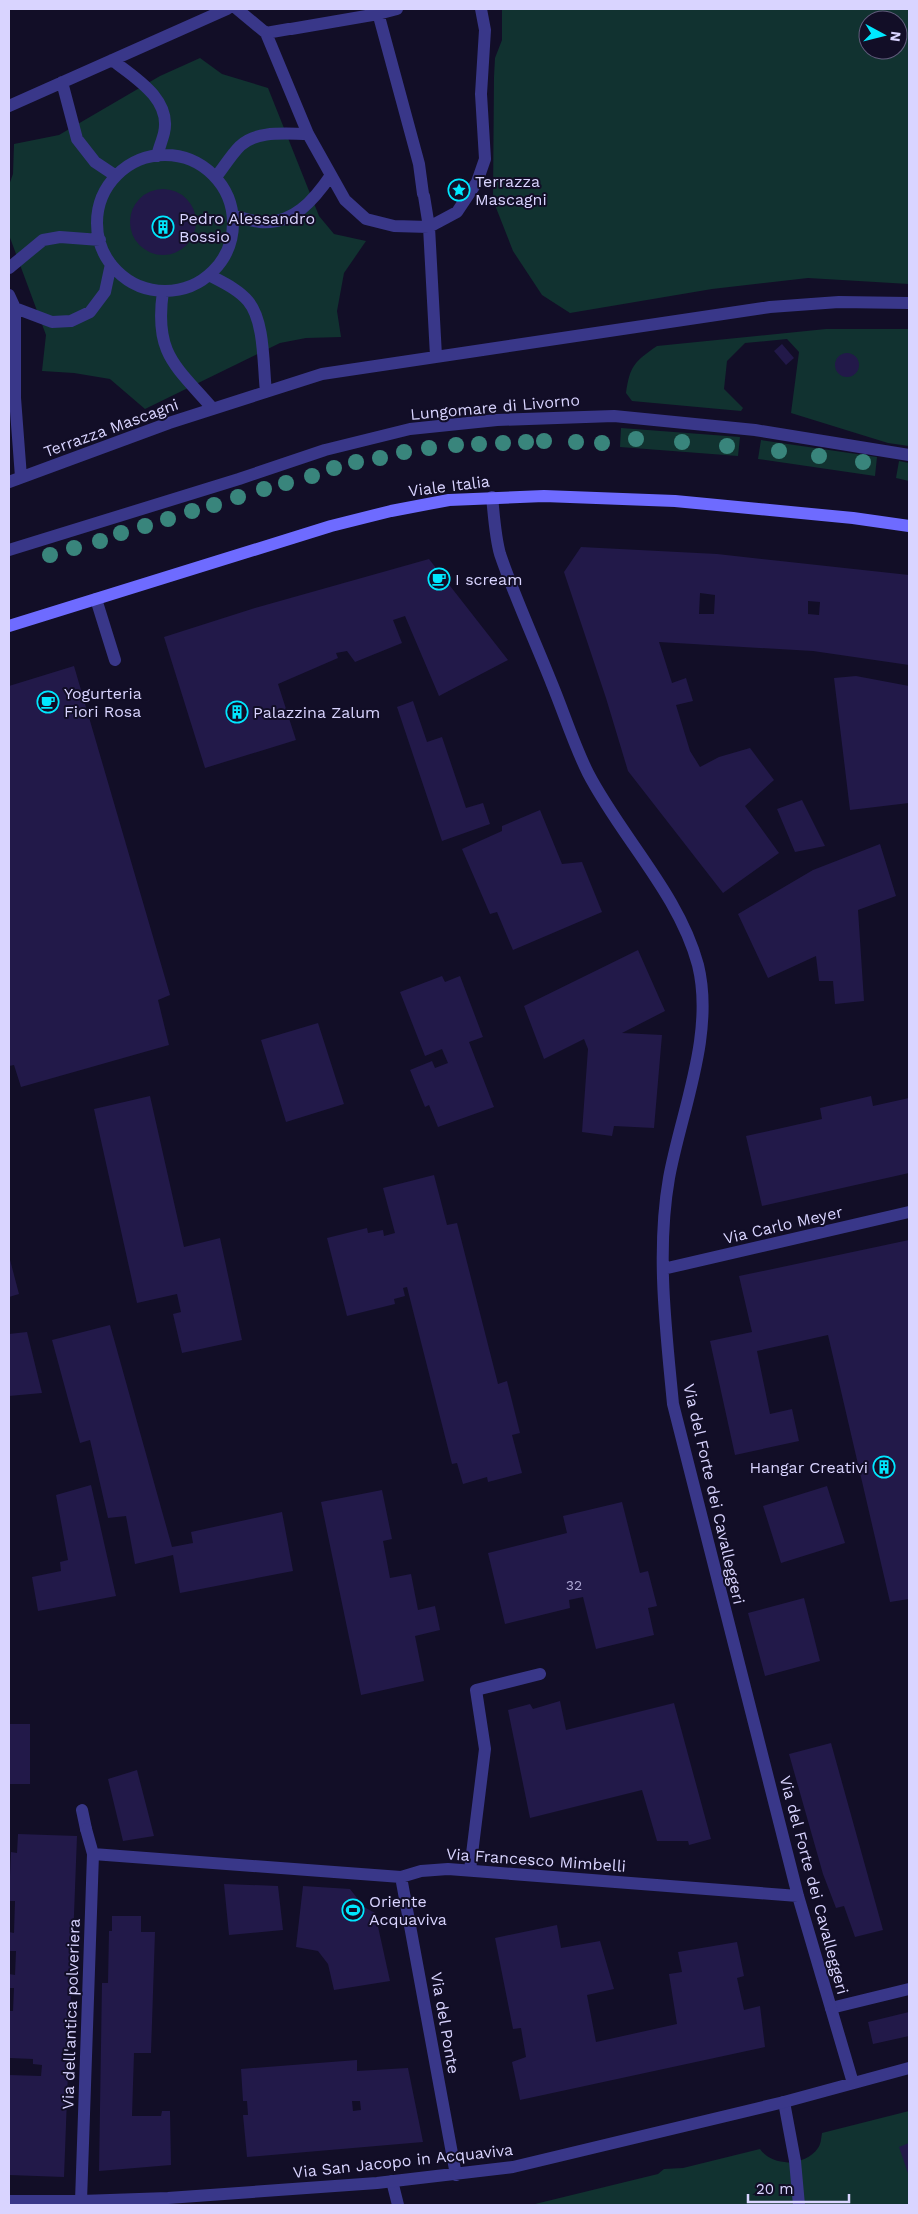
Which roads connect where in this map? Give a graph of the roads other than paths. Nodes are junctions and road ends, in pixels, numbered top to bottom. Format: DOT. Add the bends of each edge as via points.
graph roads {
  1 [pos="227,9"];
  2 [pos="237,9"];
  3 [pos="396,9"];
  4 [pos="481,9"];
  5 [pos="378,11"];
  6 [pos="266,33"];
  7 [pos="112,60"];
  8 [pos="62,82"];
  9 [pos="9,106"];
  10 [pos="308,134"];
  11 [pos="156,156"];
  12 [pos="331,175"];
  13 [pos="116,176"];
  14 [pos="216,177"];
  15 [pos="233,216"];
  16 [pos="429,227"];
  17 [pos="100,240"];
  18 [pos="111,264"];
  19 [pos="9,268"];
  20 [pos="209,275"];
  21 [pos="163,291"];
  22 [pos="9,295"];
  23 [pos="909,303"];
  24 [pos="15,308"];
  25 [pos="436,356"];
  26 [pos="266,392"];
  27 [pos="212,409"];
  28 [pos="909,455"];
  29 [pos="21,477"];
  30 [pos="9,482"];
  31 [pos="492,497"];
  32 [pos="909,526"];
  33 [pos="9,550"];
  34 [pos="96,599"];
  35 [pos="9,626"];
  36 [pos="114,660"];
  37 [pos="909,1212"];
  38 [pos="663,1269"];
  39 [pos="540,1674"];
  40 [pos="82,1810"];
  41 [pos="93,1854"];
  42 [pos="470,1870"];
  43 [pos="401,1877"];
  44 [pos="798,1896"];
  45 [pos="909,1990"];
  46 [pos="830,2008"];
  47 [pos="909,2068"];
  48 [pos="853,2083"];
  49 [pos="784,2102"];
  50 [pos="456,2175"];
  51 [pos="392,2181"];
  52 [pos="9,2200"];
  53 [pos="81,2201"];
  54 [pos="398,2205"];
  55 [pos="799,2205"];
  1 -- 7 [label="street"];
  2 -- 6 [label="street"];
  3 -- 5 [label="street"];
  4 -- 16 [label="street" via="485,30 481,94 485,159 477,182 457,212"];
  5 -- 6 [label="street"];
  5 -- 16 [label="street" via="419,164"];
  6 -- 10 [label="street"];
  7 -- 8 [label="street"];
  7 -- 11 [label="street" via="148,88 164,113 165,131"];
  8 -- 9 [label="street"];
  8 -- 13 [label="street" via="77,139 95,162"];
  10 -- 12 [label="street"];
  10 -- 14 [label="street" via="271,134 252,138 240,146"];
  11 -- 13 [label="street" via="130,164"];
  11 -- 14 [label="street" via="189,159"];
  12 -- 15 [label="street" via="320,192 286,220 260,222"];
  12 -- 16 [label="street" via="345,200 366,219 394,226"];
  13 -- 17 [label="street" via="103,195 100,206"];
  14 -- 15 [label="street" via="228,195"];
  15 -- 20 [label="street" via="228,248"];
  16 -- 25 [label="street"];
  17 -- 18 [label="street"];
  17 -- 19 [label="street" via="60,236 43,240"];
  18 -- 21 [label="street" via="134,283"];
  18 -- 24 [label="street" via="105,292 90,312 71,321 52,322"];
  20 -- 21 [label="street" via="183,289"];
  20 -- 26 [label="street" via="238,292 255,313"];
  21 -- 27 [label="street, Terrazza Mascagni" via="160,328 165,350"];
  22 -- 24 [label="street, Terrazza Mascagni"];
  23 -- 25 [label="street, Terrazza Mascagni" via="840,302 770,307"];
  24 -- 29 [label="street, Terrazza Mascagni" via="15,398"];
  25 -- 26 [label="street, Terrazza Mascagni" via="322,374"];
  26 -- 27 [label="street, Terrazza Mascagni"];
  27 -- 29 [label="street, Terrazza Mascagni"];
  28 -- 33 [label="street, Lungomare di Livorno" via="755,430 589,415 410,429 325,450"];
  29 -- 30 [label="street, Terrazza Mascagni"];
  31 -- 32 [label="main road, Viale Italia" via="675,501"];
  31 -- 34 [label="main road, Viale Italia" via="449,500 340,524"];
  31 -- 38 [label="street, Via del Forte dei Cavalleggeri" via="500,552 588,773 671,903 694,951 698,968 701,1014 696,1072 669,1179 662,1244"];
  34 -- 35 [label="main road, Viale Italia"];
  34 -- 36 [label="street"];
  37 -- 38 [label="street, Via Carlo Meyer"];
  38 -- 44 [label="street, Via del Forte dei Cavalleggeri" via="673,1404"];
  39 -- 42 [label="street" via="476,1690 485,1750"];
  40 -- 41 [label="street, Via dell'antica polveriera"];
  41 -- 43 [label="street, Via Francesco Mimbelli"];
  41 -- 53 [label="street, Via dell'antica polveriera"];
  42 -- 43 [label="street, Via Francesco Mimbelli" via="421,1871"];
  42 -- 44 [label="street, Via Francesco Mimbelli"];
  43 -- 50 [label="street, Via del Ponte"];
  44 -- 46 [label="street, Via del Forte dei Cavalleggeri"];
  45 -- 46 [label="street"];
  46 -- 48 [label="street, Via del Forte dei Cavalleggeri"];
  47 -- 48 [label="street, Via San Jacopo in Acquaviva"];
  48 -- 49 [label="street, Via San Jacopo in Acquaviva"];
  49 -- 50 [label="street, Via San Jacopo in Acquaviva" via="558,2157"];
  49 -- 55 [label="street"];
  50 -- 51 [label="street, Via San Jacopo in Acquaviva"];
  51 -- 53 [label="street, Via San Jacopo in Acquaviva" via="168,2198"];
  51 -- 54 [label="street"];
  52 -- 53 [label="street, Via San Jacopo in Acquaviva"];
}
